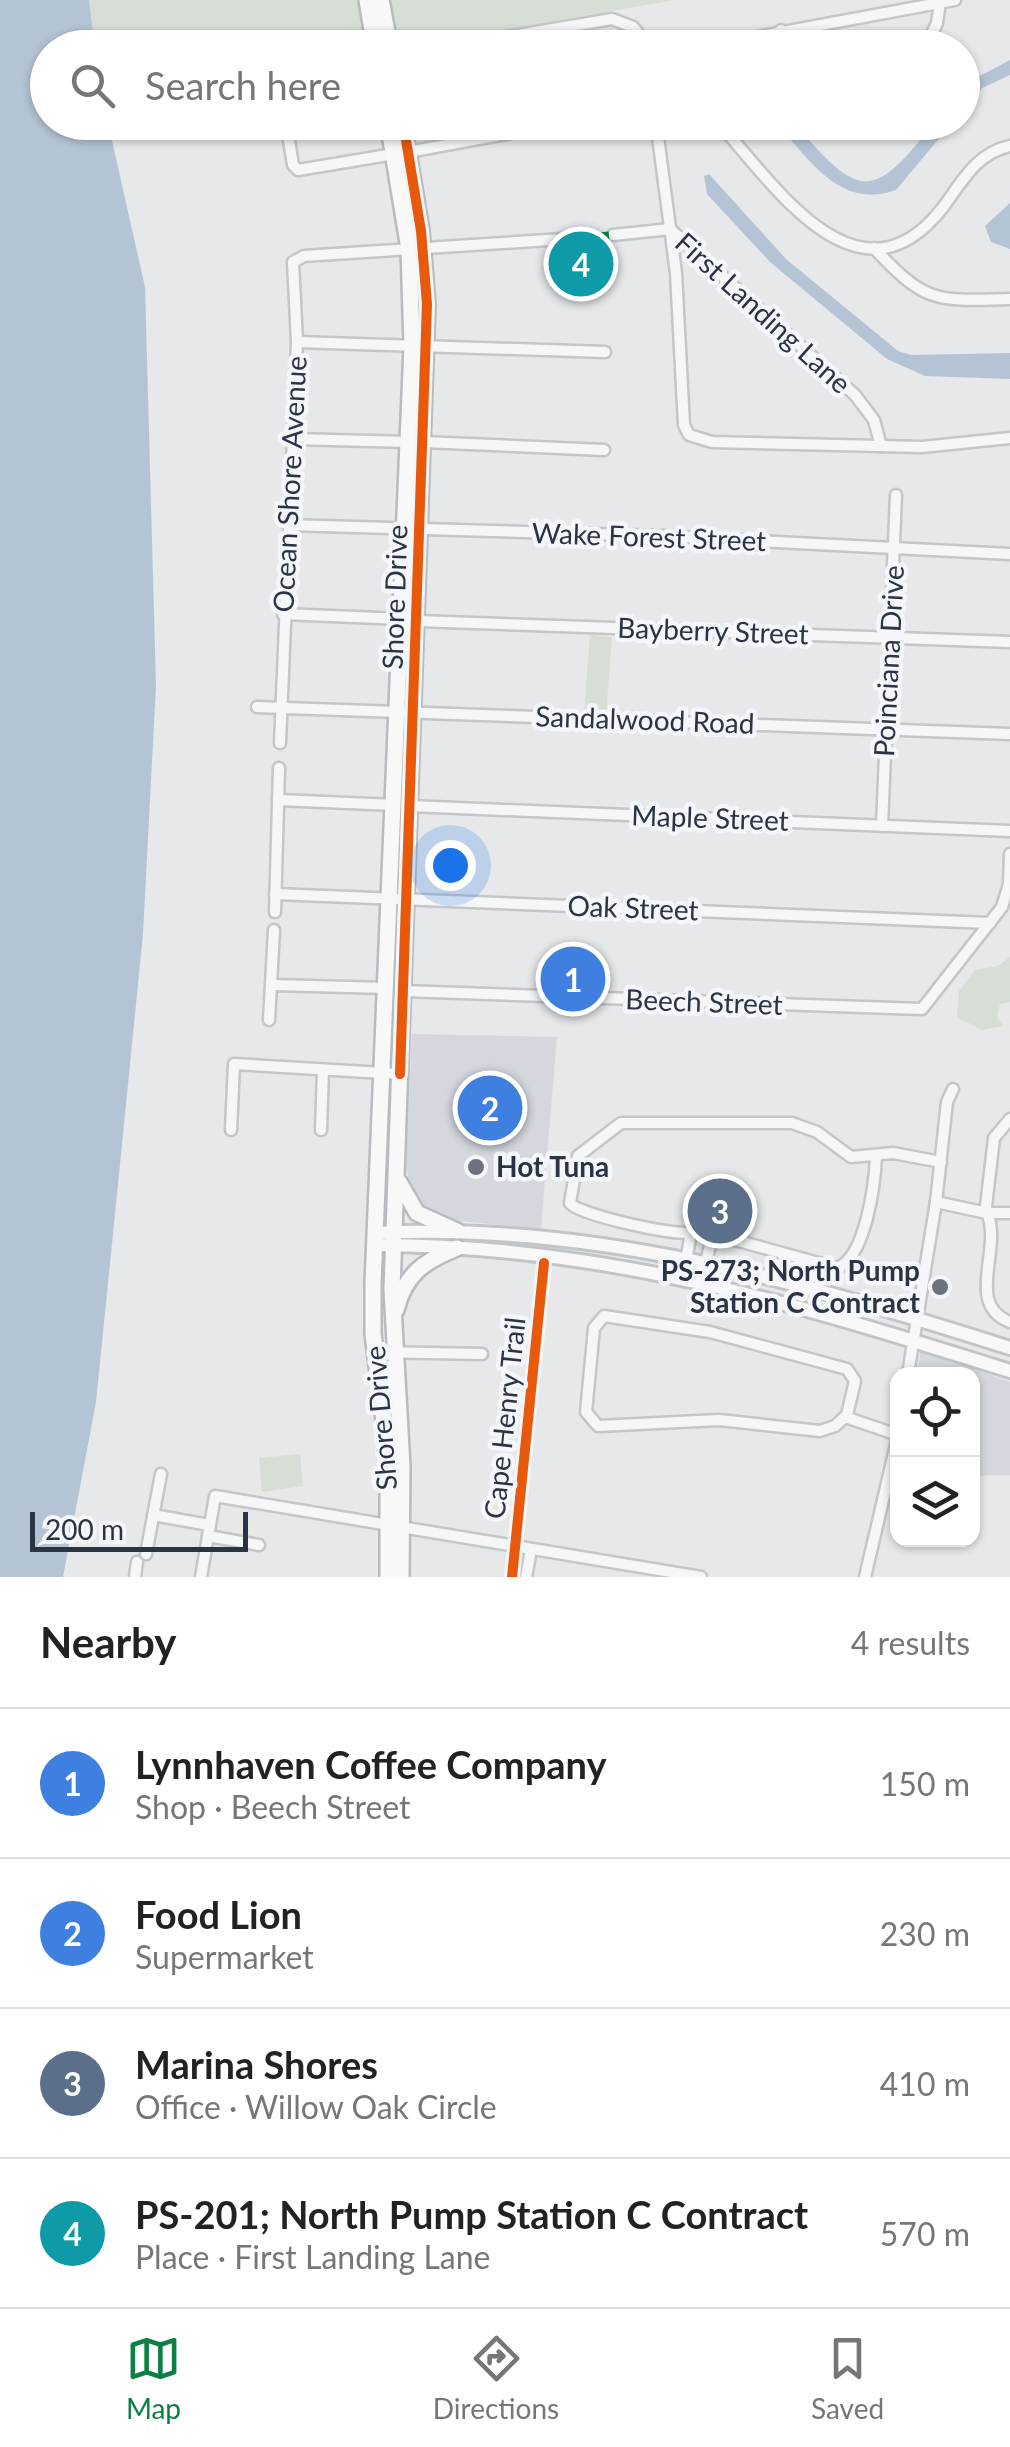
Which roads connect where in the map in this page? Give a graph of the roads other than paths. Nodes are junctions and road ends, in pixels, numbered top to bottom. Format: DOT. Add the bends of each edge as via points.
graph roads {
  1 [pos="367,0"];
  2 [pos="381,0"];
  3 [pos="955,0"];
  4 [pos="940,2"];
  5 [pos="372,30"];
  6 [pos="387,30"];
  7 [pos="543,30"];
  8 [pos="636,30"];
  9 [pos="781,30"];
  10 [pos="934,30"];
  11 [pos="289,140"];
  12 [pos="396,140"];
  13 [pos="401,140"];
  14 [pos="472,140"];
  15 [pos="658,140"];
  16 [pos="734,140"];
  17 [pos="1010,146"];
  18 [pos="401,153"];
  19 [pos="670,229"];
  20 [pos="613,235"];
  21 [pos="594,236"];
  22 [pos="874,248"];
  23 [pos="416,249"];
  24 [pos="1010,299"];
  25 [pos="297,342"];
  26 [pos="420,346"];
  27 [pos="604,352"];
  28 [pos="293,438"];
  29 [pos="1010,438"];
  30 [pos="416,442"];
  31 [pos="881,446"];
  32 [pos="604,450"];
  33 [pos="896,495"];
  34 [pos="288,524"];
  35 [pos="413,529"];
  36 [pos="894,548"];
  37 [pos="1010,554"];
  38 [pos="284,614"];
  39 [pos="410,620"];
  40 [pos="890,637"];
  41 [pos="1010,642"];
  42 [pos="257,707"];
  43 [pos="281,707"];
  44 [pos="406,712"];
  45 [pos="886,729"];
  46 [pos="1010,734"];
  47 [pos="280,743"];
  48 [pos="279,768"];
  49 [pos="278,800"];
  50 [pos="403,805"];
  51 [pos="882,826"];
  52 [pos="1010,831"];
  53 [pos="1010,854"];
  54 [pos="276,894"];
  55 [pos="399,899"];
  56 [pos="275,912"];
  57 [pos="990,923"];
  58 [pos="274,930"];
  59 [pos="273,985"];
  60 [pos="395,990"];
  61 [pos="268,1020"];
  62 [pos="322,1070"];
  63 [pos="391,1074"];
  64 [pos="953,1089"];
  65 [pos="1010,1118"];
  66 [pos="232,1130"];
  67 [pos="321,1130"];
  68 [pos="876,1156"];
  69 [pos="396,1162"];
  70 [pos="941,1162"];
  71 [pos="936,1202"];
  72 [pos="988,1213"];
  73 [pos="1010,1213"];
  74 [pos="691,1233"];
  75 [pos="712,1234"];
  76 [pos="393,1238"];
  77 [pos="375,1239"];
  78 [pos="457,1240"];
  79 [pos="687,1256"];
  80 [pos="707,1260"];
  81 [pos="682,1277"];
  82 [pos="701,1281"];
  83 [pos="916,1318"];
  84 [pos="1010,1322"];
  85 [pos="393,1328"];
  86 [pos="911,1339"];
  87 [pos="1010,1348"];
  88 [pos="375,1352"];
  89 [pos="395,1352"];
  90 [pos="482,1354"];
  91 [pos="909,1367"];
  92 [pos="1010,1371"];
  93 [pos="845,1417"];
  94 [pos="890,1433"];
  95 [pos="893,1457"];
  96 [pos="162,1474"];
  97 [pos="154,1515"];
  98 [pos="396,1527"];
  99 [pos="208,1530"];
  100 [pos="258,1545"];
  101 [pos="531,1550"];
  102 [pos="135,1577"];
  103 [pos="201,1577"];
  104 [pos="388,1577"];
  105 [pos="401,1577"];
  106 [pos="526,1577"];
  107 [pos="701,1577"];
  108 [pos="865,1577"];
  1 -- 5 [label="highway"];
  2 -- 6 [label="highway"];
  3 -- 4 [label="street"];
  4 -- 9 [label="street"];
  4 -- 10 [label="street"];
  7 -- 8 [label="street" via="612,18"];
  11 -- 18 [label="street" via="298,170"];
  12 -- 18 [label="highway, Shore Drive"];
  13 -- 18 [label="highway, Shore Drive"];
  14 -- 18 [label="street"];
  15 -- 19 [label="street"];
  16 -- 22 [label="street" via="814,228"];
  17 -- 22 [label="street" via="981,158 916,235"];
  18 -- 23 [label="highway, Shore Drive"];
  19 -- 20 [label="street, First Landing Lane"];
  19 -- 31 [label="street, First Landing Lane" via="855,395 874,420"];
  19 -- 31 [label="street" via="689,435 712,442"];
  21 -- 23 [label="street"];
  22 -- 24 [label="street" via="930,296"];
  23 -- 25 [label="street, Ocean Shore Avenue" via="298,257"];
  23 -- 26 [label="highway, Shore Drive"];
  25 -- 26 [label="street"];
  25 -- 28 [label="street, Ocean Shore Avenue"];
  26 -- 27 [label="street"];
  26 -- 30 [label="highway, Shore Drive"];
  28 -- 30 [label="street"];
  28 -- 34 [label="street, Ocean Shore Avenue"];
  29 -- 31 [label="street"];
  30 -- 32 [label="street"];
  30 -- 35 [label="highway, Shore Drive"];
  33 -- 36 [label="street, Poinciana Drive"];
  34 -- 35 [label="street, Wake Forest Street"];
  34 -- 38 [label="street, Ocean Shore Avenue"];
  35 -- 36 [label="street, Wake Forest Street"];
  35 -- 39 [label="highway, Shore Drive"];
  36 -- 37 [label="street, Wake Forest Street"];
  36 -- 40 [label="street, Poinciana Drive"];
  38 -- 39 [label="street, Bayberry Street"];
  38 -- 43 [label="street, Ocean Shore Avenue"];
  39 -- 40 [label="street, Bayberry Street"];
  39 -- 44 [label="highway, Shore Drive"];
  40 -- 41 [label="street, Bayberry Street"];
  40 -- 45 [label="street, Poinciana Drive"];
  42 -- 43 [label="street"];
  43 -- 44 [label="street, Sandalwood Road"];
  43 -- 47 [label="street, Ocean Shore Avenue"];
  44 -- 45 [label="street, Sandalwood Road"];
  44 -- 50 [label="highway, Shore Drive"];
  45 -- 46 [label="street, Sandalwood Road"];
  45 -- 51 [label="street, Poinciana Drive"];
  48 -- 49 [label="street"];
  49 -- 50 [label="street, Maple Street"];
  49 -- 54 [label="street"];
  50 -- 51 [label="street, Maple Street"];
  50 -- 55 [label="highway, Shore Drive"];
  51 -- 52 [label="street, Maple Street"];
  53 -- 57 [label="street" via="1006,898"];
  54 -- 55 [label="street, Oak Street"];
  54 -- 56 [label="street"];
  55 -- 57 [label="street, Oak Street"];
  55 -- 60 [label="highway, Shore Drive"];
  57 -- 60 [label="street, Beech Street" via="927,1007 908,1010"];
  58 -- 59 [label="street"];
  59 -- 60 [label="street, Beech Street"];
  59 -- 61 [label="street"];
  60 -- 63 [label="highway, Shore Drive"];
  62 -- 63 [label="street"];
  62 -- 66 [label="street" via="234,1064"];
  62 -- 67 [label="street"];
  63 -- 69 [label="highway, Shore Drive"];
  63 -- 77 [label="highway, Shore Drive"];
  64 -- 70 [label="street"];
  65 -- 72 [label="street" via="994,1138"];
  68 -- 70 [label="street"];
  68 -- 74 [label="street" via="851,1156 798,1124 730,1121 621,1123 578,1156 574,1211"];
  68 -- 75 [label="street" via="866,1220 842,1267"];
  69 -- 76 [label="highway, Shore Drive"];
  69 -- 78 [label="highway" via="411,1206"];
  70 -- 71 [label="street"];
  71 -- 72 [label="street"];
  71 -- 83 [label="street"];
  72 -- 73 [label="street"];
  72 -- 84 [label="street" via="994,1236 986,1299 993,1313"];
  74 -- 75 [label="street" via="700,1227"];
  74 -- 79 [label="street"];
  75 -- 80 [label="street"];
  76 -- 77 [label="main road"];
  76 -- 78 [label="main road"];
  76 -- 85 [label="highway, Shore Drive"];
  77 -- 88 [label="highway, Shore Drive"];
  78 -- 79 [label="main road" via="573,1240"];
  78 -- 81 [label="main road"];
  78 -- 85 [label="highway" via="410,1276"];
  79 -- 80 [label="main road"];
  79 -- 81 [label="street"];
  80 -- 82 [label="street"];
  80 -- 83 [label="main road"];
  81 -- 82 [label="main road"];
  82 -- 86 [label="main road"];
  83 -- 86 [label="street"];
  83 -- 87 [label="main road"];
  85 -- 89 [label="highway, Shore Drive"];
  86 -- 91 [label="street"];
  86 -- 92 [label="main road"];
  88 -- 89 [label="street"];
  88 -- 98 [label="highway, Shore Drive"];
  89 -- 90 [label="street"];
  89 -- 98 [label="highway, Shore Drive"];
  93 -- 93 [label="street" via="855,1387 846,1370 637,1318 604,1316 594,1328 586,1412 598,1426 719,1420 820,1432"];
  93 -- 94 [label="street"];
  95 -- 108 [label="street"];
  96 -- 97 [label="street"];
  97 -- 99 [label="street"];
  97 -- 102 [label="street"];
  98 -- 99 [label="street" via="215,1496"];
  98 -- 101 [label="street"];
  98 -- 104 [label="highway, Shore Drive"];
  98 -- 105 [label="highway, Shore Drive"];
  99 -- 100 [label="street"];
  99 -- 103 [label="street"];
  101 -- 106 [label="street"];
  101 -- 107 [label="street"];
}
